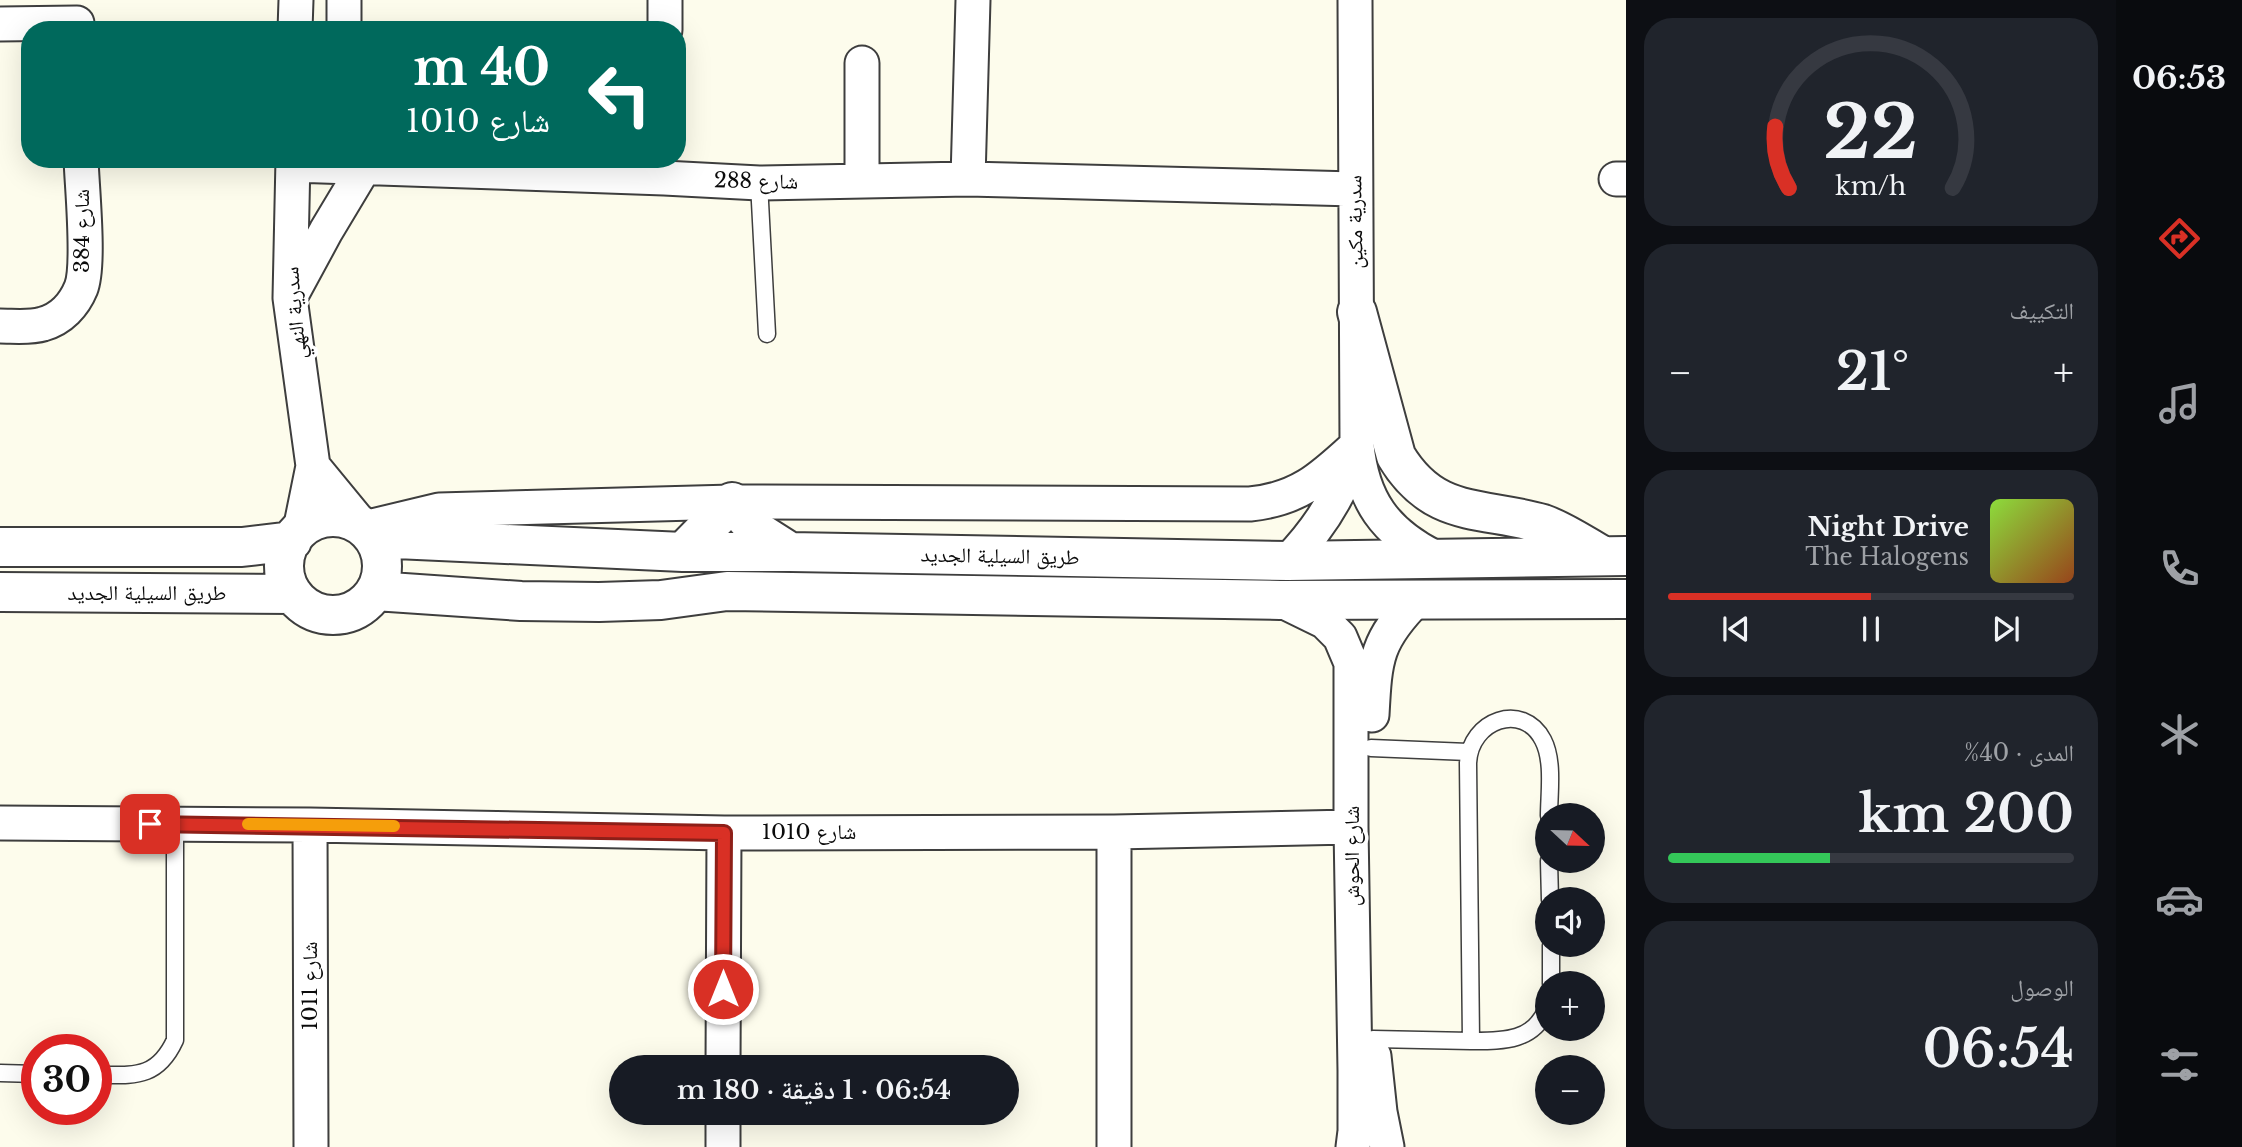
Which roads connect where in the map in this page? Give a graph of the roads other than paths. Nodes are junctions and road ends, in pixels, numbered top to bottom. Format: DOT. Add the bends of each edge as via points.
graph roads {
  1 [pos="296,0"];
  2 [pos="344,0"];
  3 [pos="665,0"];
  4 [pos="972,0"];
  5 [pos="1355,0"];
  6 [pos="77,18"];
  7 [pos="38,21"];
  8 [pos="295,21"];
  9 [pos="344,21"];
  10 [pos="665,21"];
  11 [pos="21,22"];
  12 [pos="0,24"];
  13 [pos="862,62"];
  14 [pos="81,168"];
  15 [pos="293,168"];
  16 [pos="349,168"];
  17 [pos="601,168"];
  18 [pos="664,169"];
  19 [pos="968,179"];
  20 [pos="862,181"];
  21 [pos="759,183"];
  22 [pos="1354,189"];
  23 [pos="290,298"];
  24 [pos="1357,312"];
  25 [pos="0,326"];
  26 [pos="767,334"];
  27 [pos="1357,444"];
  28 [pos="313,466"];
  29 [pos="732,502"];
  30 [pos="369,533"];
  31 [pos="296,535"];
  32 [pos="0,547"];
  33 [pos="683,552"];
  34 [pos="790,552"];
  35 [pos="1614,556"];
  36 [pos="1434,557"];
  37 [pos="1288,561"];
  38 [pos="375,591"];
  39 [pos="0,592"];
  40 [pos="293,594"];
  41 [pos="1418,598"];
  42 [pos="1626,599"];
  43 [pos="1280,600"];
  44 [pos="1371,748"];
  45 [pos="1468,752"];
  46 [pos="1548,803"];
  47 [pos="0,823"];
  48 [pos="175,824"];
  49 [pos="310,825"];
  50 [pos="1351,827"];
  51 [pos="1114,831"];
  52 [pos="724,833"];
  53 [pos="1535,1026"];
  54 [pos="1373,1040"];
  55 [pos="1471,1041"];
  56 [pos="723,1055"];
  57 [pos="0,1073"];
  58 [pos="21,1074"];
  59 [pos="112,1074"];
  60 [pos="723,1125"];
  61 [pos="311,1147"];
  62 [pos="723,1147"];
  63 [pos="1114,1147"];
  64 [pos="1353,1147"];
  65 [pos="1387,1147"];
  1 -- 8 [label="street"];
  2 -- 9 [label="street"];
  3 -- 10 [label="street"];
  4 -- 19 [label="street"];
  5 -- 22 [label="street, سدرية مكين"];
  6 -- 7 [label="street"];
  11 -- 12 [label="street"];
  13 -- 20 [label="street"];
  14 -- 25 [label="street, شارع 384" via="84,267 78,295 59,317 42,325"];
  15 -- 23 [label="street, سدرية النهي"];
  16 -- 23 [label="street" via="326,231"];
  17 -- 18 [label="street, شارع 288"];
  18 -- 21 [label="street, شارع 288"];
  19 -- 20 [label="street, شارع 288"];
  19 -- 22 [label="street, شارع 288"];
  20 -- 21 [label="street, شارع 288"];
  21 -- 26 [label="lane"];
  22 -- 24 [label="street, سدرية مكين"];
  23 -- 28 [label="street, سدرية النهي"];
  24 -- 27 [label="street, سدرية مكين"];
  24 -- 35 [label="street" via="1395,456 1419,486 1455,506 1547,526"];
  27 -- 29 [label="street" via="1308,487 1290,497 1260,503"];
  27 -- 36 [label="street, سدرية مكين" via="1359,469 1378,513 1403,539"];
  27 -- 37 [label="street, سدرية مكين" via="1331,508"];
  28 -- 30 [label="street"];
  28 -- 31 [label="street, سدرية النهي"];
  29 -- 30 [label="street" via="439,510"];
  29 -- 33 [label="street"];
  29 -- 34 [label="street" via="757,531"];
  30 -- 31 [label="street, طريق السيلية الجديد" via="339,517 312,522"];
  30 -- 33 [label="street, طريق السيلية الجديد"];
  30 -- 38 [label="street" via="382,564"];
  31 -- 32 [label="street, طريق السيلية الجديد" via="242,547"];
  31 -- 40 [label="street" via="284,568"];
  33 -- 34 [label="street, طريق السيلية الجديد"];
  34 -- 37 [label="street, طريق السيلية الجديد"];
  35 -- 36 [label="street, طريق السيلية الجديد"];
  36 -- 37 [label="street, طريق السيلية الجديد"];
  38 -- 40 [label="street" via="355,610 342,614 314,611"];
  38 -- 43 [label="street, طريق السيلية الجديد" via="521,601 661,600 727,591"];
  39 -- 40 [label="street, طريق السيلية الجديد"];
  41 -- 42 [label="street, طريق السيلية الجديد"];
  41 -- 43 [label="street, طريق السيلية الجديد"];
  41 -- 44 [label="street, شارع الحوش" via="1395,621 1377,660"];
  43 -- 50 [label="street, شارع الحوش" via="1325,622 1340,637 1351,663"];
  44 -- 45 [label="lane"];
  44 -- 54 [label="street, شارع الحوش"];
  45 -- 46 [label="lane" via="1479,731 1500,720 1524,722 1546,748"];
  45 -- 55 [label="lane"];
  47 -- 48 [label="street, شارع 1010"];
  48 -- 49 [label="street, شارع 1010"];
  48 -- 59 [label="lane" via="175,1040 169,1055 157,1066 143,1073"];
  49 -- 52 [label="street, شارع 1010"];
  49 -- 61 [label="street, شارع 1011"];
  50 -- 51 [label="street, شارع 1010"];
  50 -- 64 [label="street, شارع الحوش"];
  51 -- 52 [label="street, شارع 1010"];
  51 -- 63 [label="street"];
  52 -- 56 [label="street"];
  53 -- 55 [label="lane" via="1514,1039"];
  54 -- 55 [label="lane"];
  54 -- 65 [label="street, شارع الحوش"];
  57 -- 58 [label="lane"];
  60 -- 62 [label="street"];
}
